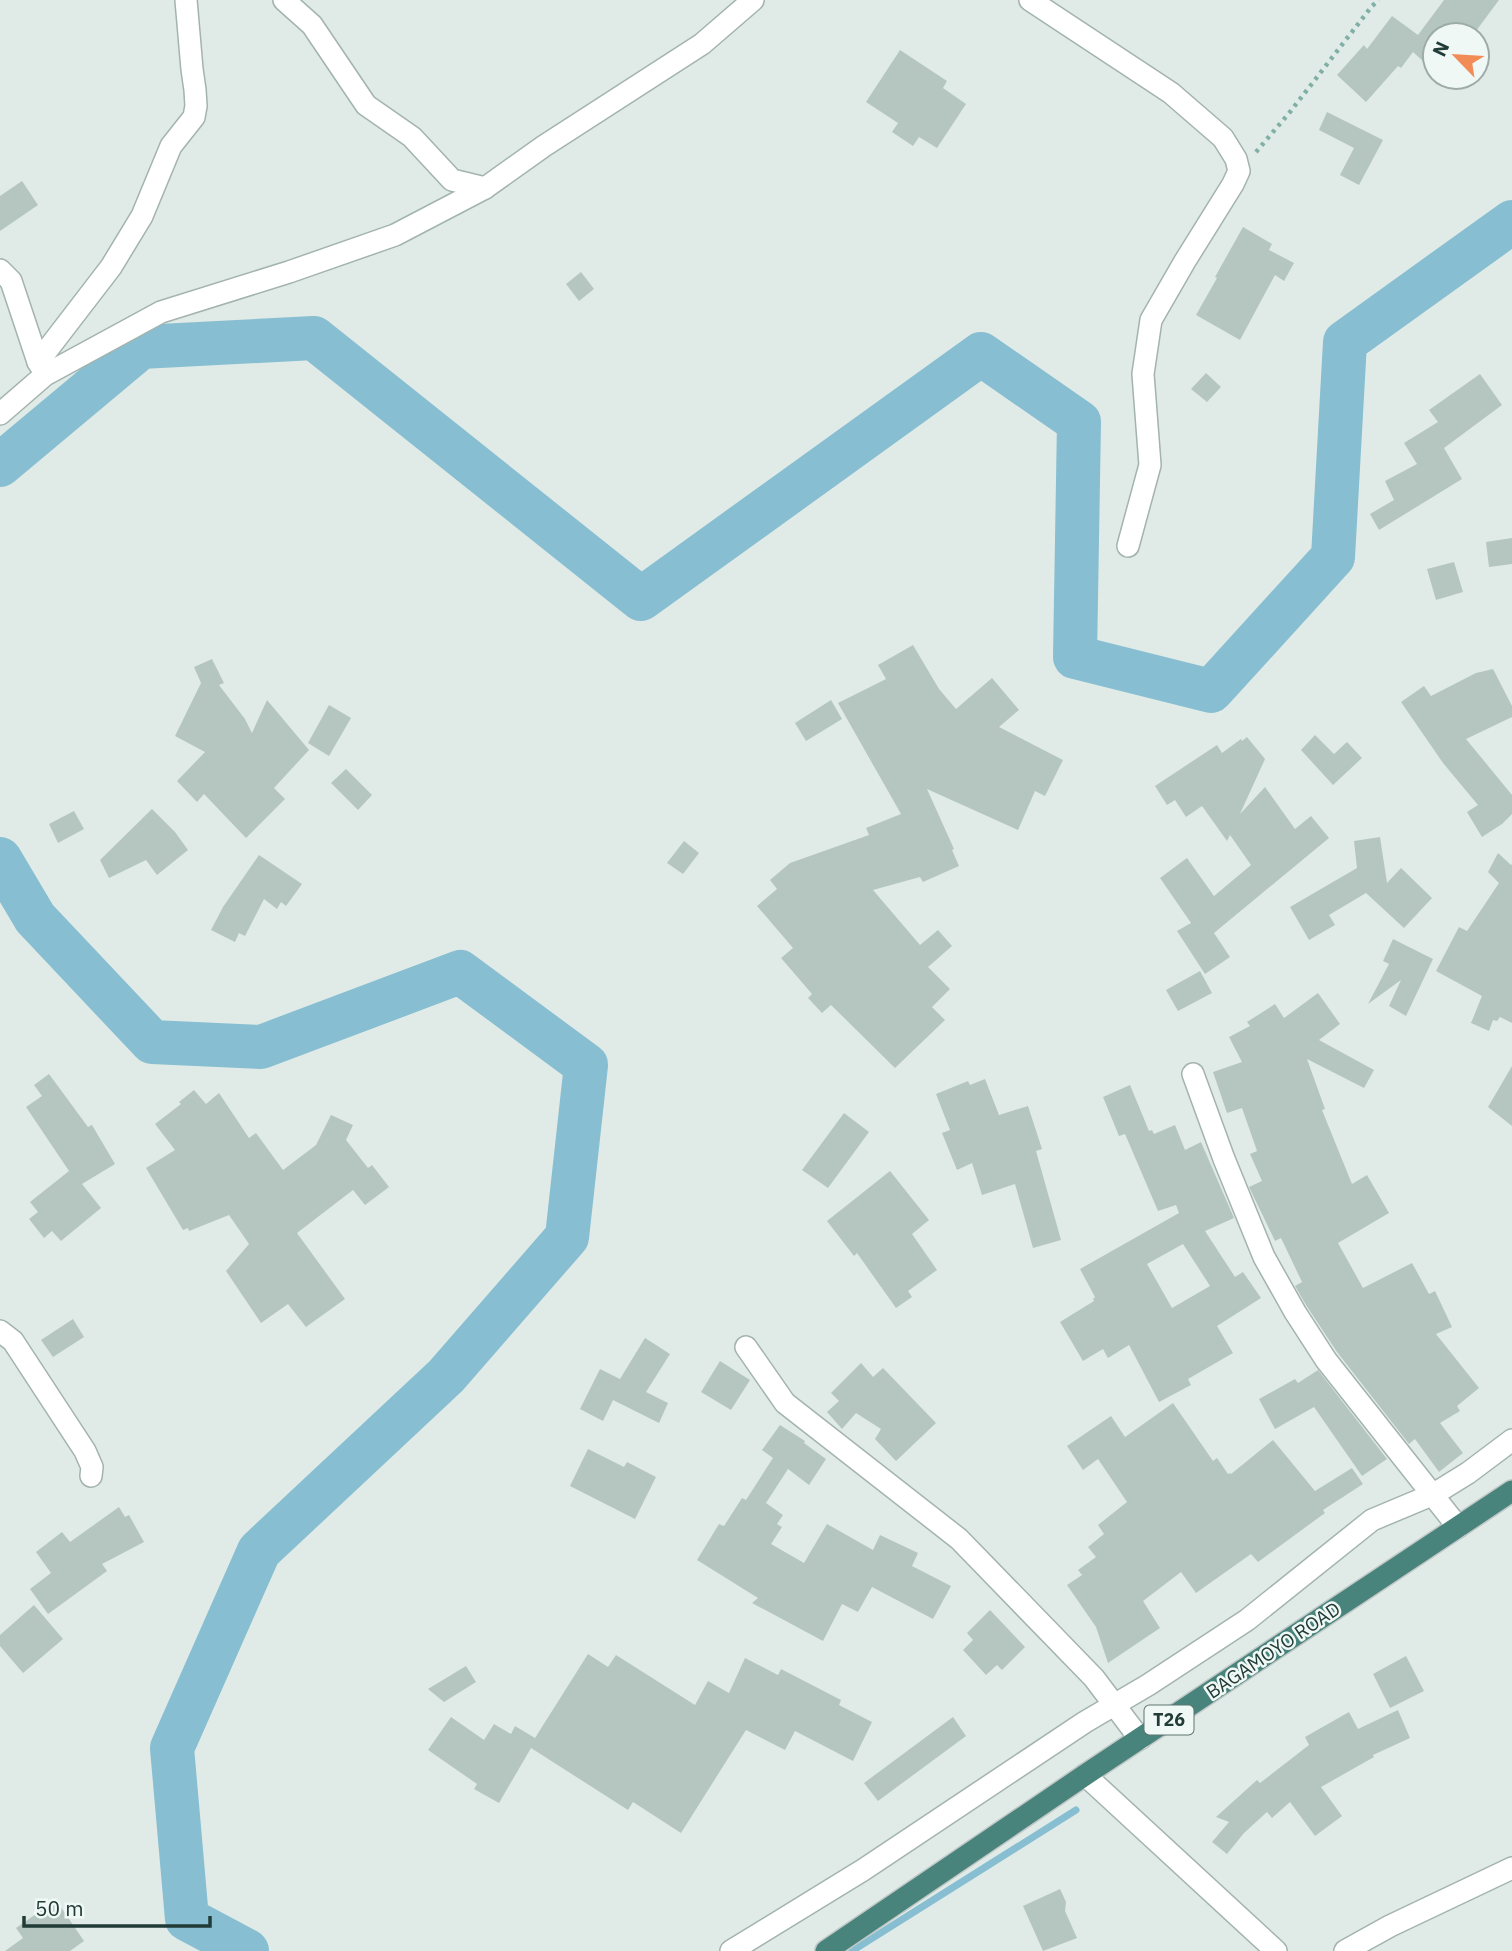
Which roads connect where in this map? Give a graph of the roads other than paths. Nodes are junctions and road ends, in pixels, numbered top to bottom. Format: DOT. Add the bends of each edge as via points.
graph roads {
  1 [pos="186,0"];
  2 [pos="284,0"];
  3 [pos="753,0"];
  4 [pos="1030,0"];
  5 [pos="485,188"];
  6 [pos="0,270"];
  7 [pos="42,368"];
  8 [pos="0,414"];
  9 [pos="1128,546"];
  10 [pos="1193,1074"];
  11 [pos="0,1331"];
  12 [pos="746,1347"];
  13 [pos="1512,1440"];
  14 [pos="91,1476"];
  15 [pos="1512,1491"];
  16 [pos="1434,1494"];
  17 [pos="1458,1527"];
  18 [pos="1115,1704"];
  19 [pos="1140,1739"];
  20 [pos="1085,1775"];
  21 [pos="1512,1868"];
  22 [pos="731,1951"];
  23 [pos="826,1951"];
  24 [pos="1276,1951"];
  25 [pos="1345,1951"];
  1 -- 7 [label="street" via="194,117 171,146 142,216"];
  2 -- 5 [label="street" via="312,25 366,105 412,137 453,180"];
  3 -- 5 [label="street" via="702,44"];
  4 -- 9 [label="street" via="1171,93 1223,138 1239,171 1152,320 1143,374 1150,465"];
  5 -- 7 [label="street" via="395,235 161,312"];
  6 -- 7 [label="street" via="11,281"];
  7 -- 8 [label="street"];
  10 -- 16 [label="street" via="1264,1256 1295,1312 1325,1360"];
  11 -- 14 [label="street" via="13,1341 85,1451"];
  12 -- 18 [label="street" via="785,1403 959,1539"];
  13 -- 16 [label="street"];
  15 -- 17 [label="highway, BAGAMOYO ROAD / T26"];
  16 -- 17 [label="street"];
  16 -- 18 [label="street" via="1372,1520 1247,1620"];
  17 -- 19 [label="highway, BAGAMOYO ROAD / T26"];
  18 -- 19 [label="street"];
  18 -- 22 [label="street"];
  19 -- 20 [label="highway, BAGAMOYO ROAD / T26"];
  20 -- 23 [label="highway, BAGAMOYO ROAD / T26"];
  20 -- 24 [label="street"];
  21 -- 25 [label="street"];
}
